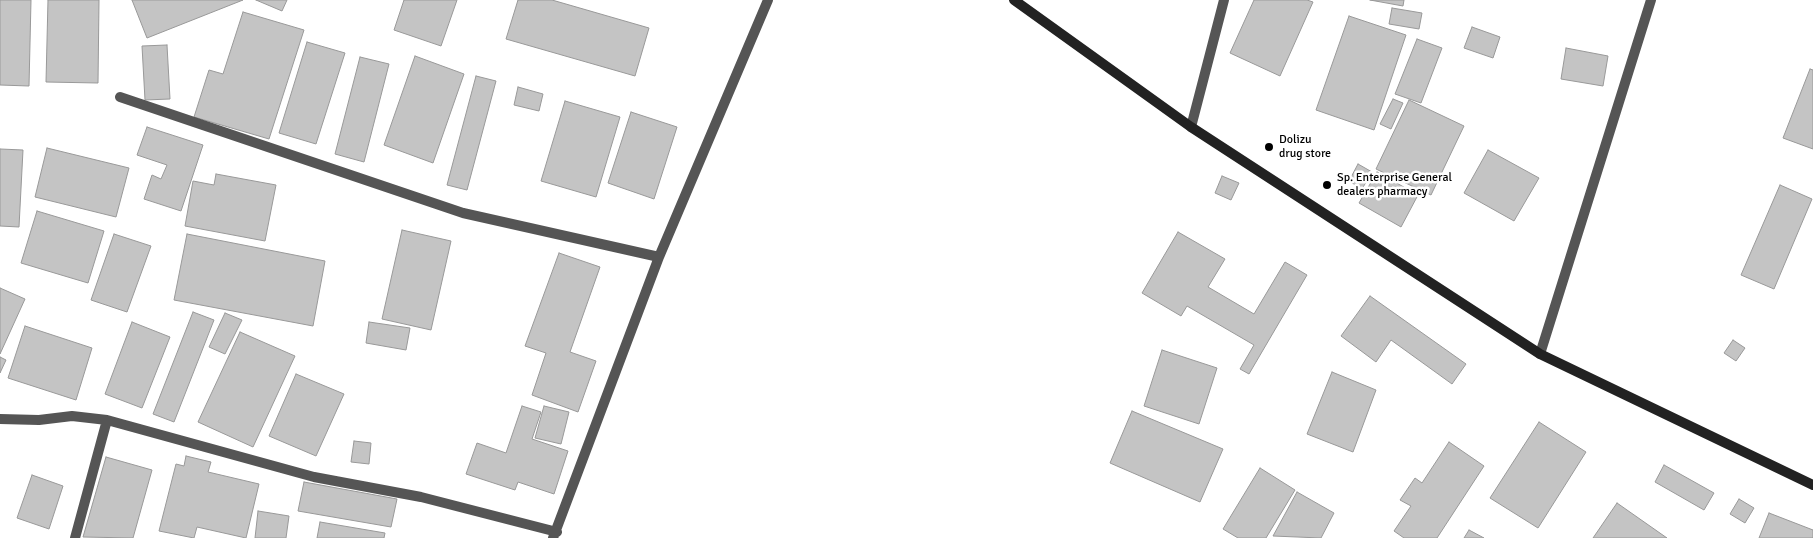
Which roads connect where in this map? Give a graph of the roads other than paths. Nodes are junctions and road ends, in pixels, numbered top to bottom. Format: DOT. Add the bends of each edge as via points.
graph roads {
  1 [pos="768,0"];
  2 [pos="1014,0"];
  3 [pos="1224,0"];
  4 [pos="1652,0"];
  5 [pos="120,97"];
  6 [pos="1191,127"];
  7 [pos="659,257"];
  8 [pos="1540,354"];
  9 [pos="0,419"];
  10 [pos="107,420"];
  11 [pos="1813,486"];
  12 [pos="555,535"];
  13 [pos="75,538"];
  1 -- 7 [label="street"];
  2 -- 6 [label="street"];
  3 -- 6 [label="street"];
  4 -- 8 [label="street"];
  5 -- 7 [label="street" via="463,213"];
  6 -- 8 [label="street"];
  7 -- 12 [label="street"];
  8 -- 11 [label="street"];
  9 -- 10 [label="street" via="39,420 72,416"];
  10 -- 12 [label="street" via="314,477 421,497"];
  10 -- 13 [label="street"];
}
